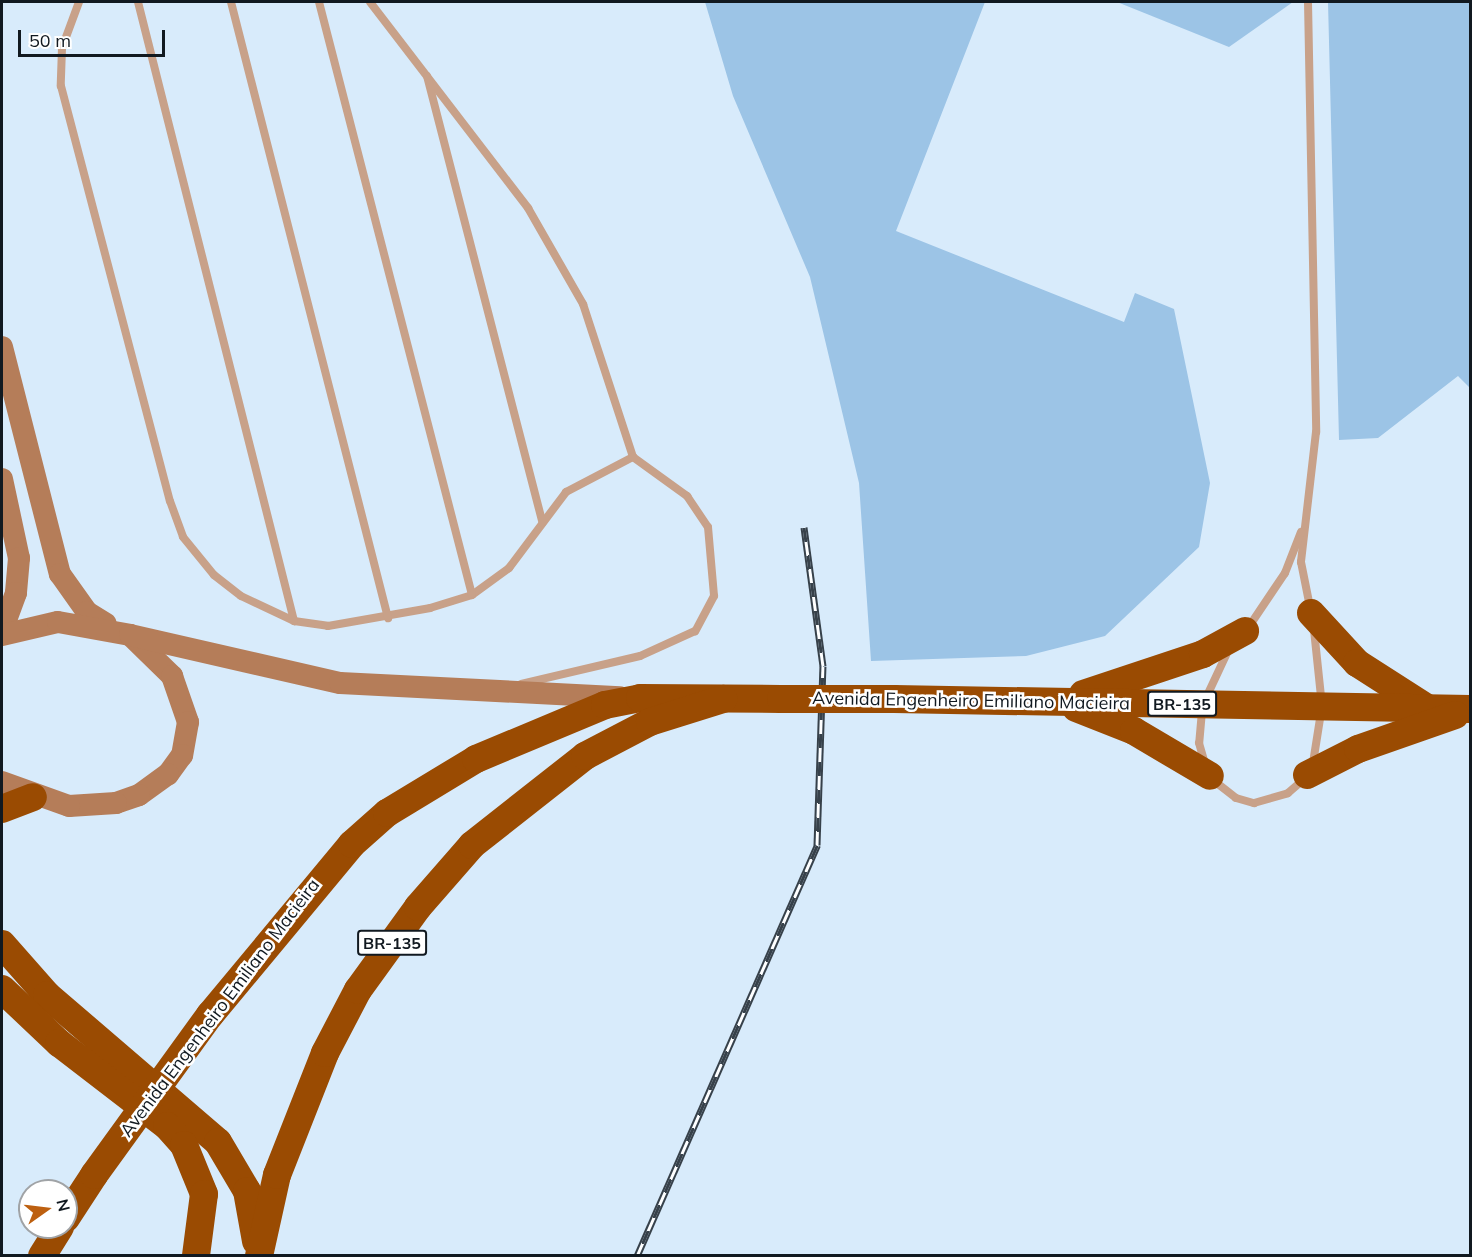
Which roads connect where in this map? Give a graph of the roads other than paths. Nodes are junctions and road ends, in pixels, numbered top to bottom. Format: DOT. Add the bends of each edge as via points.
graph roads {
  1 [pos="79,2"];
  2 [pos="138,2"];
  3 [pos="231,2"];
  4 [pos="320,2"];
  5 [pos="370,2"];
  6 [pos="1308,2"];
  7 [pos="426,73"];
  8 [pos="2,347"];
  9 [pos="633,457"];
  10 [pos="2,479"];
  11 [pos="542,522"];
  12 [pos="1301,532"];
  13 [pos="472,595"];
  14 [pos="1311,613"];
  15 [pos="388,618"];
  16 [pos="294,621"];
  17 [pos="1245,631"];
  18 [pos="121,632"];
  19 [pos="2,633"];
  20 [pos="494,691"];
  21 [pos="639,698"];
  22 [pos="723,699"];
  23 [pos="1060,702"];
  24 [pos="1204,704"];
  25 [pos="1322,706"];
  26 [pos="1427,708"];
  27 [pos="1470,709"];
  28 [pos="1307,775"];
  29 [pos="1210,776"];
  30 [pos="2,782"];
  31 [pos="33,797"];
  32 [pos="2,809"];
  33 [pos="2,944"];
  34 [pos="2,989"];
  35 [pos="78,1200"];
  36 [pos="53,1239"];
  37 [pos="42,1256"];
  38 [pos="196,1256"];
  39 [pos="258,1256"];
  1 -- 16 [label="lane" via="62,48 61,86 173,510 183,537 214,575 241,596"];
  2 -- 16 [label="lane"];
  3 -- 15 [label="lane"];
  4 -- 13 [label="lane"];
  5 -- 7 [label="lane"];
  6 -- 12 [label="lane" via="1316,432"];
  7 -- 9 [label="lane" via="528,208 584,304"];
  7 -- 11 [label="lane"];
  8 -- 18 [label="street" via="60,574 87,612"];
  9 -- 11 [label="lane" via="566,492"];
  9 -- 20 [label="lane" via="687,496 708,527 714,596 705,614 695,630 669,646"];
  10 -- 19 [label="street" via="19,558 16,593"];
  11 -- 13 [label="lane" via="509,568"];
  12 -- 14 [label="lane"];
  12 -- 17 [label="lane" via="1285,573"];
  13 -- 15 [label="lane"];
  14 -- 25 [label="lane"];
  14 -- 26 [label="highway" via="1357,663"];
  15 -- 16 [label="lane" via="328,626"];
  17 -- 23 [label="highway" via="1203,654"];
  17 -- 24 [label="lane" via="1218,667"];
  18 -- 19 [label="street" via="58,622"];
  18 -- 20 [label="street" via="340,683"];
  18 -- 31 [label="street" via="157,656 181,693 188,722 182,755 153,787 116,802 69,806"];
  20 -- 21 [label="street"];
  21 -- 22 [label="highway, Avenida Engenheiro Emiliano Macieira / BR-135"];
  21 -- 35 [label="highway, Avenida Engenheiro Emiliano Macieira / BR-135, bridge" via="566,717 476,759 387,813 321,874 210,1015"];
  22 -- 23 [label="highway, Avenida Engenheiro Emiliano Macieira / BR-135, bridge"];
  22 -- 39 [label="highway, Avenida Engenheiro Emiliano Macieira / BR-135" via="650,722 585,756 472,845 418,907 358,990 325,1053 277,1175"];
  23 -- 24 [label="highway, Avenida Engenheiro Emiliano Macieira / BR-135"];
  23 -- 29 [label="highway" via="1134,731"];
  24 -- 25 [label="highway, Avenida Engenheiro Emiliano Macieira / BR-135"];
  24 -- 29 [label="lane" via="1199,743"];
  25 -- 26 [label="highway, Avenida Engenheiro Emiliano Macieira / BR-135"];
  25 -- 28 [label="lane" via="1318,749"];
  26 -- 27 [label="highway, Avenida Engenheiro Emiliano Macieira / BR-135"];
  27 -- 28 [label="highway" via="1358,749"];
  28 -- 29 [label="lane" via="1288,793 1254,803 1222,790"];
  30 -- 31 [label="street"];
  31 -- 32 [label="highway"];
  33 -- 39 [label="highway" via="46,995 218,1142 247,1191"];
  34 -- 38 [label="highway" via="59,1043 167,1126 183,1145 204,1194"];
  36 -- 37 [label="highway"];
}
